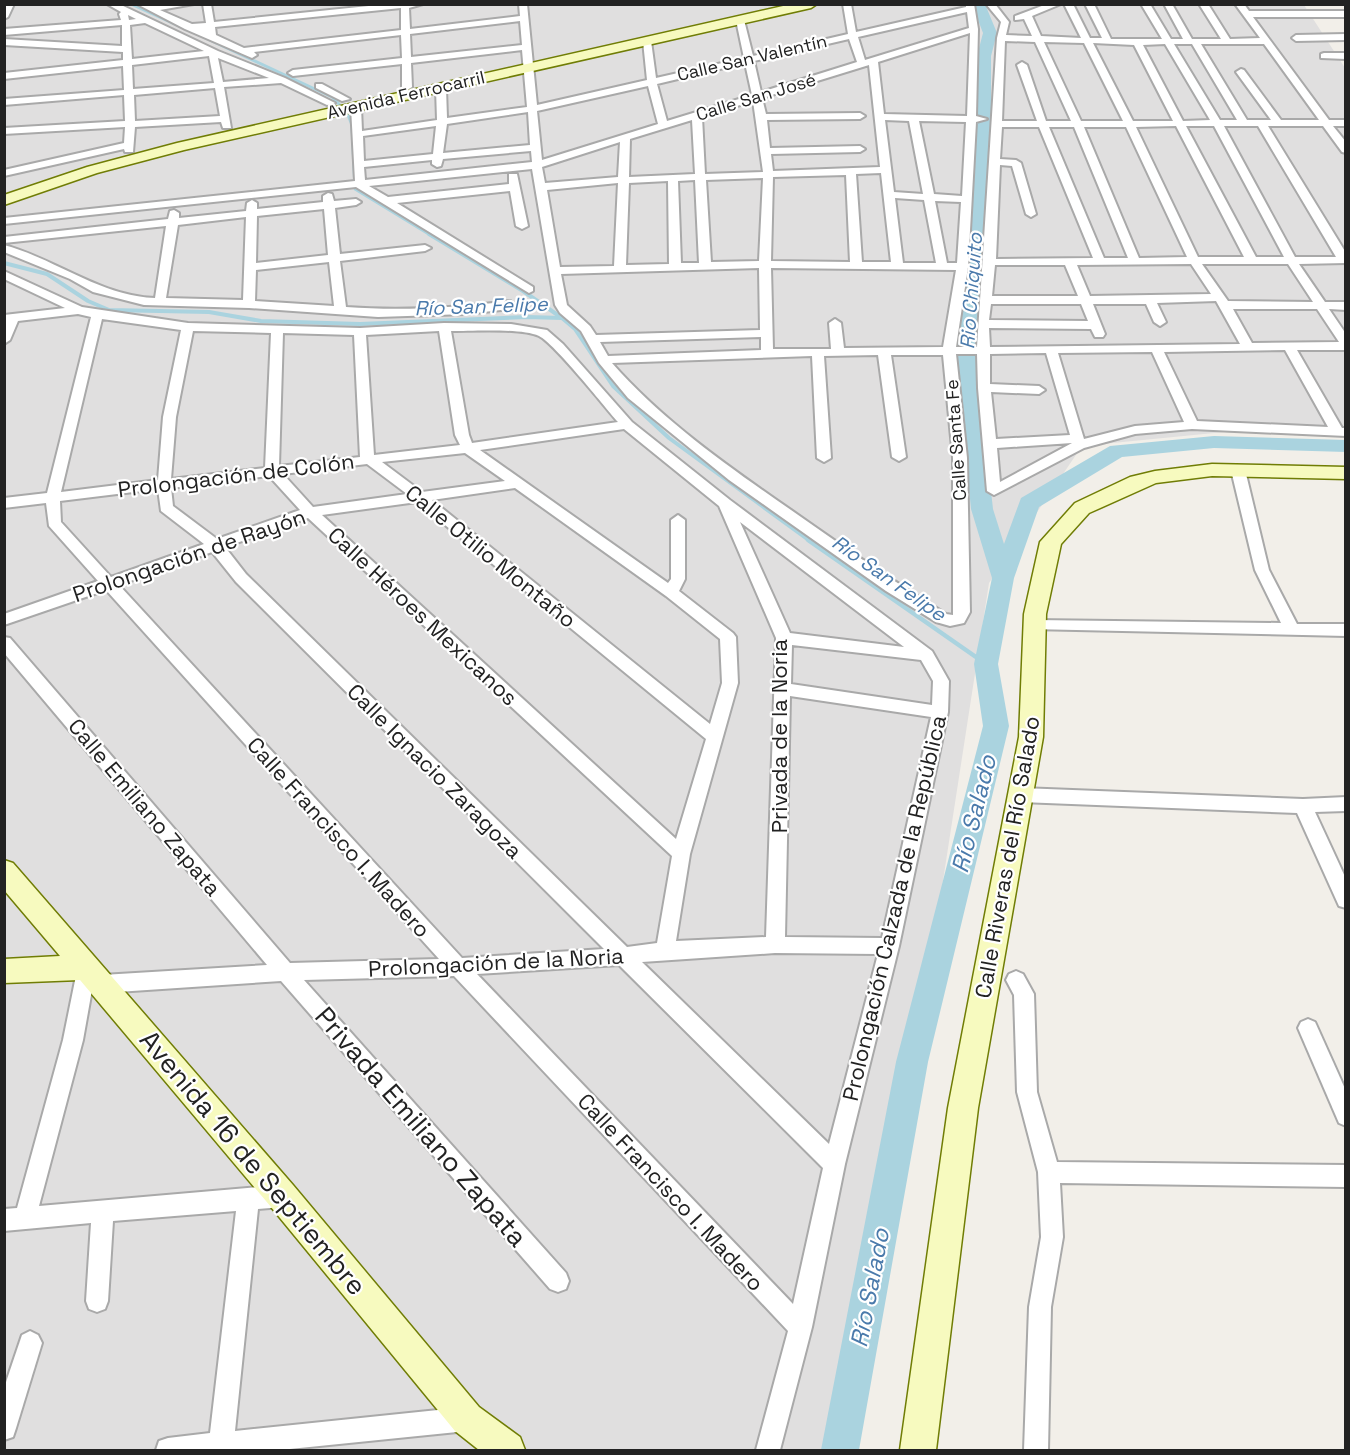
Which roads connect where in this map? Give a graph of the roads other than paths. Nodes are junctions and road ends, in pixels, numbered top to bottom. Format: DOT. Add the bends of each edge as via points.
graph roads {
  1 [pos="10,4"];
  2 [pos="111,4"];
  3 [pos="190,4"];
  4 [pos="207,4"];
  5 [pos="419,4"];
  6 [pos="524,4"];
  7 [pos="774,4"];
  8 [pos="811,4"];
  9 [pos="847,4"];
  10 [pos="990,4"];
  11 [pos="1057,4"];
  12 [pos="1068,4"];
  13 [pos="1089,4"];
  14 [pos="1145,4"];
  15 [pos="1203,4"];
  16 [pos="1239,4"];
  17 [pos="405,5"];
  18 [pos="1168,5"];
  19 [pos="146,6"];
  20 [pos="971,6"];
  21 [pos="122,9"];
  22 [pos="1346,14"];
  23 [pos="1027,15"];
  24 [pos="1246,15"];
  25 [pos="4,17"];
  26 [pos="523,18"];
  27 [pos="740,20"];
  28 [pos="148,21"];
  29 [pos="1005,22"];
  30 [pos="126,23"];
  31 [pos="209,25"];
  32 [pos="188,27"];
  33 [pos="974,29"];
  34 [pos="407,31"];
  35 [pos="4,32"];
  36 [pos="852,34"];
  37 [pos="213,37"];
  38 [pos="1346,37"];
  39 [pos="1001,38"];
  40 [pos="1296,38"];
  41 [pos="1040,40"];
  42 [pos="647,41"];
  43 [pos="1086,41"];
  44 [pos="1108,41"];
  45 [pos="1192,41"];
  46 [pos="1227,41"];
  47 [pos="1266,41"];
  48 [pos="4,42"];
  49 [pos="1137,42"];
  50 [pos="1168,42"];
  51 [pos="126,49"];
  52 [pos="242,51"];
  53 [pos="214,54"];
  54 [pos="1324,56"];
  55 [pos="1346,56"];
  56 [pos="528,58"];
  57 [pos="749,58"];
  58 [pos="262,60"];
  59 [pos="407,61"];
  60 [pos="873,61"];
  61 [pos="126,63"];
  62 [pos="862,64"];
  63 [pos="1022,65"];
  64 [pos="283,69"];
  65 [pos="1241,72"];
  66 [pos="293,73"];
  67 [pos="4,76"];
  68 [pos="282,80"];
  69 [pos="652,81"];
  70 [pos="219,86"];
  71 [pos="407,87"];
  72 [pos="441,88"];
  73 [pos="127,93"];
  74 [pos="758,96"];
  75 [pos="4,102"];
  76 [pos="342,104"];
  77 [pos="192,107"];
  78 [pos="533,108"];
  79 [pos="697,116"];
  80 [pos="860,116"];
  81 [pos="762,117"];
  82 [pos="881,117"];
  83 [pos="914,119"];
  84 [pos="975,119"];
  85 [pos="192,120"];
  86 [pos="442,121"];
  87 [pos="994,121"];
  88 [pos="226,123"];
  89 [pos="1325,123"];
  90 [pos="1346,123"];
  91 [pos="130,124"];
  92 [pos="1262,124"];
  93 [pos="1280,124"];
  94 [pos="1043,125"];
  95 [pos="1078,125"];
  96 [pos="1218,125"];
  97 [pos="1245,125"];
  98 [pos="663,126"];
  99 [pos="1131,126"];
  100 [pos="1182,126"];
  101 [pos="4,131"];
  102 [pos="358,134"];
  103 [pos="625,138"];
  104 [pos="536,147"];
  105 [pos="129,148"];
  106 [pos="860,149"];
  107 [pos="1346,150"];
  108 [pos="766,151"];
  109 [pos="438,156"];
  110 [pos="995,162"];
  111 [pos="360,164"];
  112 [pos="537,165"];
  113 [pos="511,169"];
  114 [pos="887,170"];
  115 [pos="852,172"];
  116 [pos="4,173"];
  117 [pos="768,174"];
  118 [pos="437,176"];
  119 [pos="699,177"];
  120 [pos="674,178"];
  121 [pos="622,180"];
  122 [pos="355,186"];
  123 [pos="514,187"];
  124 [pos="541,187"];
  125 [pos="327,189"];
  126 [pos="4,190"];
  127 [pos="889,195"];
  128 [pos="252,196"];
  129 [pos="927,197"];
  130 [pos="967,199"];
  131 [pos="4,200"];
  132 [pos="384,201"];
  133 [pos="356,202"];
  134 [pos="177,204"];
  135 [pos="329,205"];
  136 [pos="251,212"];
  137 [pos="1031,214"];
  138 [pos="4,221"];
  139 [pos="171,222"];
  140 [pos="522,226"];
  141 [pos="4,240"];
  142 [pos="4,248"];
  143 [pos="425,248"];
  144 [pos="335,258"];
  145 [pos="1291,260"];
  146 [pos="1345,260"];
  147 [pos="1100,261"];
  148 [pos="1136,261"];
  149 [pos="1194,261"];
  150 [pos="1252,261"];
  151 [pos="990,262"];
  152 [pos="1070,262"];
  153 [pos="765,264"];
  154 [pos="856,264"];
  155 [pos="897,264"];
  156 [pos="705,266"];
  157 [pos="249,267"];
  158 [pos="675,267"];
  159 [pos="942,267"];
  160 [pos="962,267"];
  161 [pos="620,269"];
  162 [pos="555,271"];
  163 [pos="4,274"];
  164 [pos="529,290"];
  165 [pos="987,300"];
  166 [pos="1086,300"];
  167 [pos="1150,300"];
  168 [pos="1223,301"];
  169 [pos="160,302"];
  170 [pos="249,304"];
  171 [pos="510,305"];
  172 [pos="1319,306"];
  173 [pos="1346,306"];
  174 [pos="78,310"];
  175 [pos="340,311"];
  176 [pos="97,315"];
  177 [pos="9,318"];
  178 [pos="1160,322"];
  179 [pos="835,323"];
  180 [pos="983,324"];
  181 [pos="1095,325"];
  182 [pos="188,327"];
  183 [pos="444,327"];
  184 [pos="277,329"];
  185 [pos="360,332"];
  186 [pos="766,333"];
  187 [pos="592,339"];
  188 [pos="4,340"];
  189 [pos="1346,345"];
  190 [pos="1156,347"];
  191 [pos="1248,347"];
  192 [pos="1290,348"];
  193 [pos="1106,349"];
  194 [pos="1051,350"];
  195 [pos="981,351"];
  196 [pos="954,352"];
  197 [pos="766,353"];
  198 [pos="818,353"];
  199 [pos="838,353"];
  200 [pos="884,353"];
  201 [pos="603,360"];
  202 [pos="984,388"];
  203 [pos="1039,390"];
  204 [pos="627,425"];
  205 [pos="1192,425"];
  206 [pos="1341,432"];
  207 [pos="1079,442"];
  208 [pos="989,444"];
  209 [pos="468,448"];
  210 [pos="899,457"];
  211 [pos="367,458"];
  212 [pos="824,458"];
  213 [pos="1238,470"];
  214 [pos="272,471"];
  215 [pos="1346,473"];
  216 [pos="163,483"];
  217 [pos="520,483"];
  218 [pos="420,497"];
  219 [pos="53,498"];
  220 [pos="4,503"];
  221 [pos="725,503"];
  222 [pos="310,512"];
  223 [pos="678,520"];
  224 [pos="215,545"];
  225 [pos="108,583"];
  226 [pos="671,592"];
  227 [pos="4,620"];
  228 [pos="1035,625"];
  229 [pos="1291,628"];
  230 [pos="1346,630"];
  231 [pos="784,638"];
  232 [pos="4,642"];
  233 [pos="926,655"];
  234 [pos="784,689"];
  235 [pos="940,712"];
  236 [pos="713,736"];
  237 [pos="1021,795"];
  238 [pos="1346,804"];
  239 [pos="1303,806"];
  240 [pos="681,854"];
  241 [pos="4,871"];
  242 [pos="1346,900"];
  243 [pos="775,945"];
  244 [pos="890,946"];
  245 [pos="665,950"];
  246 [pos="622,956"];
  247 [pos="458,967"];
  248 [pos="4,971"];
  249 [pos="285,972"];
  250 [pos="94,975"];
  251 [pos="1016,980"];
  252 [pos="1308,1028"];
  253 [pos="1346,1116"];
  254 [pos="834,1164"];
  255 [pos="1049,1172"];
  256 [pos="1346,1176"];
  257 [pos="282,1196"];
  258 [pos="248,1198"];
  259 [pos="103,1212"];
  260 [pos="15,1219"];
  261 [pos="558,1281"];
  262 [pos="97,1301"];
  263 [pos="800,1327"];
  264 [pos="30,1343"];
  265 [pos="4,1428"];
  266 [pos="473,1432"];
  267 [pos="221,1445"];
  268 [pos="168,1450"];
  269 [pos="507,1450"];
  270 [pos="768,1450"];
  271 [pos="918,1450"];
  272 [pos="1036,1450"];
  1 -- 25 [label="street"];
  2 -- 21 [label="street"];
  3 -- 19 [label="street"];
  4 -- 31 [label="street"];
  5 -- 17 [label="street"];
  6 -- 26 [label="street"];
  7 -- 56 [label="main road, Avenida Ferrocarril"];
  8 -- 27 [label="main road, Avenida Ferrocarril"];
  9 -- 36 [label="street"];
  10 -- 29 [label="street"];
  11 -- 23 [label="street"];
  12 -- 43 [label="street"];
  13 -- 44 [label="street"];
  14 -- 50 [label="street"];
  15 -- 46 [label="street"];
  16 -- 24 [label="street"];
  17 -- 31 [label="street"];
  17 -- 34 [label="street"];
  18 -- 45 [label="street"];
  19 -- 32 [label="street"];
  20 -- 33 [label="street, Calle Santa Fe"];
  20 -- 36 [label="street, Calle San Valentín"];
  21 -- 28 [label="street"];
  21 -- 30 [label="street"];
  22 -- 24 [label="street"];
  23 -- 29 [label="street"];
  23 -- 41 [label="street"];
  24 -- 47 [label="street"];
  26 -- 34 [label="street"];
  26 -- 56 [label="street"];
  27 -- 42 [label="main road, Avenida Ferrocarril"];
  27 -- 57 [label="street"];
  28 -- 30 [label="street"];
  28 -- 53 [label="street"];
  29 -- 39 [label="street"];
  30 -- 35 [label="street"];
  30 -- 51 [label="street"];
  31 -- 32 [label="street"];
  31 -- 37 [label="street"];
  32 -- 37 [label="street"];
  33 -- 60 [label="street, Calle San José"];
  33 -- 84 [label="street, Calle Santa Fe"];
  34 -- 52 [label="street"];
  34 -- 59 [label="street"];
  36 -- 57 [label="street, Calle San Valentín"];
  36 -- 62 [label="street"];
  37 -- 52 [label="street"];
  38 -- 40 [label="street"];
  39 -- 41 [label="street"];
  39 -- 87 [label="street"];
  41 -- 43 [label="street"];
  41 -- 95 [label="street"];
  42 -- 56 [label="main road, Avenida Ferrocarril"];
  42 -- 69 [label="street"];
  43 -- 44 [label="street"];
  43 -- 99 [label="street"];
  44 -- 49 [label="street"];
  45 -- 46 [label="street"];
  45 -- 50 [label="street"];
  45 -- 97 [label="street"];
  46 -- 47 [label="street"];
  47 -- 89 [label="street"];
  48 -- 51 [label="street"];
  49 -- 50 [label="street"];
  49 -- 100 [label="street"];
  50 -- 96 [label="street"];
  51 -- 61 [label="street"];
  52 -- 58 [label="street"];
  53 -- 61 [label="street"];
  53 -- 68 [label="street"];
  53 -- 70 [label="street"];
  54 -- 55 [label="street"];
  56 -- 59 [label="street"];
  56 -- 71 [label="main road, Avenida Ferrocarril"];
  56 -- 72 [label="main road, Avenida Ferrocarril"];
  56 -- 78 [label="street"];
  57 -- 69 [label="street, Calle San Valentín"];
  57 -- 74 [label="street"];
  59 -- 66 [label="street"];
  59 -- 71 [label="street"];
  60 -- 62 [label="street, Calle San José"];
  60 -- 82 [label="street"];
  61 -- 67 [label="street"];
  61 -- 73 [label="street"];
  62 -- 74 [label="street, Calle San José"];
  63 -- 94 [label="street"];
  64 -- 66 [label="street"];
  65 -- 93 [label="street"];
  66 -- 76 [label="street"];
  68 -- 70 [label="street"];
  68 -- 76 [label="street"];
  69 -- 78 [label="street, Calle San Valentín"];
  69 -- 98 [label="street"];
  70 -- 73 [label="street"];
  70 -- 88 [label="street"];
  71 -- 76 [label="main road, Avenida Ferrocarril"];
  72 -- 76 [label="main road, Avenida Ferrocarril"];
  72 -- 86 [label="street"];
  73 -- 75 [label="street"];
  73 -- 91 [label="street"];
  74 -- 79 [label="street, Calle San José"];
  74 -- 81 [label="street"];
  76 -- 88 [label="main road, Avenida Ferrocarril"];
  76 -- 102 [label="street"];
  76 -- 131 [label="main road, Avenida Ferrocarril" via="92,170"];
  77 -- 85 [label="street"];
  78 -- 86 [label="street, Calle San Valentín"];
  78 -- 104 [label="street"];
  79 -- 98 [label="street, Calle San José"];
  79 -- 119 [label="street"];
  80 -- 81 [label="street"];
  81 -- 108 [label="street"];
  82 -- 83 [label="street"];
  82 -- 114 [label="street"];
  83 -- 84 [label="street"];
  83 -- 129 [label="street"];
  84 -- 87 [label="street"];
  84 -- 130 [label="street, Calle Santa Fe"];
  85 -- 88 [label="street"];
  85 -- 91 [label="street"];
  86 -- 102 [label="street, Calle San Valentín"];
  86 -- 109 [label="street"];
  87 -- 94 [label="street"];
  87 -- 110 [label="street"];
  88 -- 105 [label="main road, Avenida Ferrocarril"];
  89 -- 90 [label="street"];
  89 -- 93 [label="street"];
  89 -- 107 [label="street"];
  91 -- 101 [label="street"];
  91 -- 105 [label="street"];
  92 -- 93 [label="street"];
  92 -- 97 [label="street"];
  92 -- 146 [label="street"];
  94 -- 95 [label="street"];
  94 -- 147 [label="street"];
  95 -- 99 [label="street"];
  95 -- 148 [label="street"];
  96 -- 97 [label="street"];
  96 -- 100 [label="street"];
  96 -- 145 [label="street"];
  98 -- 103 [label="street, Calle San José"];
  99 -- 100 [label="street"];
  99 -- 149 [label="street"];
  100 -- 150 [label="street"];
  102 -- 111 [label="street"];
  103 -- 112 [label="street, Calle San José"];
  103 -- 121 [label="street"];
  104 -- 109 [label="street"];
  104 -- 112 [label="street"];
  105 -- 116 [label="street"];
  105 -- 126 [label="main road, Avenida Ferrocarril"];
  106 -- 108 [label="street"];
  108 -- 117 [label="street"];
  109 -- 111 [label="street"];
  109 -- 118 [label="street"];
  110 -- 137 [label="street" via="1016,163"];
  110 -- 151 [label="street"];
  111 -- 122 [label="street"];
  112 -- 113 [label="street, Calle San José"];
  112 -- 124 [label="street"];
  113 -- 118 [label="street, Calle San José"];
  113 -- 123 [label="street"];
  114 -- 115 [label="street"];
  114 -- 127 [label="street"];
  115 -- 117 [label="street"];
  115 -- 154 [label="street"];
  117 -- 119 [label="street"];
  117 -- 153 [label="street"];
  118 -- 122 [label="street, Calle San José"];
  119 -- 120 [label="street"];
  119 -- 156 [label="street"];
  120 -- 121 [label="street"];
  120 -- 158 [label="street"];
  121 -- 124 [label="street"];
  121 -- 161 [label="street"];
  122 -- 125 [label="street, Calle San José"];
  122 -- 132 [label="street"];
  123 -- 132 [label="street"];
  123 -- 140 [label="street"];
  124 -- 162 [label="street"];
  125 -- 128 [label="street, Calle San José"];
  125 -- 135 [label="street"];
  127 -- 129 [label="street"];
  127 -- 155 [label="street"];
  128 -- 134 [label="street, Calle San José"];
  128 -- 136 [label="street"];
  129 -- 130 [label="street"];
  129 -- 159 [label="street"];
  130 -- 160 [label="street, Calle Santa Fe"];
  132 -- 164 [label="street"];
  133 -- 135 [label="street"];
  134 -- 138 [label="street, Calle San José"];
  134 -- 139 [label="street"];
  135 -- 136 [label="street"];
  135 -- 144 [label="street"];
  136 -- 139 [label="street"];
  136 -- 157 [label="street"];
  139 -- 141 [label="street"];
  139 -- 169 [label="street"];
  142 -- 169 [label="street" via="74,277 97,291"];
  143 -- 144 [label="street"];
  144 -- 157 [label="street"];
  144 -- 175 [label="street"];
  145 -- 146 [label="street"];
  145 -- 150 [label="street"];
  145 -- 172 [label="street"];
  147 -- 148 [label="street"];
  147 -- 152 [label="street"];
  148 -- 149 [label="street"];
  149 -- 150 [label="street"];
  149 -- 168 [label="street"];
  151 -- 152 [label="street"];
  151 -- 165 [label="street"];
  152 -- 166 [label="street"];
  153 -- 154 [label="street"];
  153 -- 156 [label="street"];
  153 -- 186 [label="street"];
  154 -- 155 [label="street"];
  155 -- 159 [label="street"];
  156 -- 158 [label="street"];
  157 -- 170 [label="street"];
  158 -- 161 [label="street"];
  159 -- 160 [label="street"];
  160 -- 196 [label="street, Calle Santa Fe"];
  161 -- 162 [label="street"];
  162 -- 187 [label="street" via="561,305"];
  163 -- 174 [label="street, Prolongación Calzada de la República"];
  165 -- 166 [label="street"];
  165 -- 180 [label="street"];
  166 -- 167 [label="street"];
  166 -- 181 [label="street"];
  167 -- 168 [label="street"];
  167 -- 178 [label="street"];
  168 -- 172 [label="street"];
  168 -- 191 [label="street"];
  169 -- 170 [label="street"];
  170 -- 175 [label="street"];
  171 -- 175 [label="street" via="466,310"];
  172 -- 173 [label="street"];
  172 -- 189 [label="street"];
  174 -- 176 [label="street, Prolongación Calzada de la República"];
  174 -- 177 [label="street"];
  176 -- 182 [label="street, Prolongación Calzada de la República"];
  176 -- 219 [label="street, Calle Francisco I. Madero"];
  177 -- 188 [label="street"];
  179 -- 199 [label="street"];
  180 -- 181 [label="street"];
  180 -- 195 [label="street"];
  181 -- 193 [label="street"];
  182 -- 184 [label="street, Prolongación Calzada de la República"];
  182 -- 216 [label="street, Calle Ignacio Zaragoza" via="171,403"];
  183 -- 185 [label="street, Prolongación Calzada de la República"];
  183 -- 204 [label="street, Prolongación Calzada de la República" via="511,328 543,333 560,347"];
  183 -- 209 [label="street" via="462,435"];
  184 -- 185 [label="street, Prolongación Calzada de la República"];
  184 -- 214 [label="street"];
  185 -- 211 [label="street"];
  186 -- 187 [label="street"];
  186 -- 197 [label="street"];
  187 -- 201 [label="street"];
  189 -- 192 [label="street"];
  190 -- 191 [label="street"];
  190 -- 193 [label="street"];
  190 -- 205 [label="street"];
  191 -- 192 [label="street"];
  192 -- 206 [label="street"];
  193 -- 194 [label="street"];
  194 -- 195 [label="street"];
  194 -- 207 [label="street"];
  195 -- 196 [label="street"];
  195 -- 202 [label="street"];
  196 -- 200 [label="street"];
  196 -- 201 [label="street, Calle Santa Fe" via="962,612 953,621 932,613 853,562 734,477 633,395"];
  197 -- 198 [label="street"];
  197 -- 201 [label="street"];
  198 -- 199 [label="street"];
  198 -- 212 [label="street"];
  199 -- 200 [label="street"];
  200 -- 210 [label="street"];
  202 -- 203 [label="street"];
  202 -- 208 [label="street"];
  204 -- 209 [label="street, Prolongación de Colón"];
  204 -- 221 [label="street, Prolongación Calzada de la República"];
  205 -- 206 [label="street"];
  205 -- 207 [label="street" via="1135,430"];
  207 -- 208 [label="street"];
  207 -- 208 [label="street" via="994,491"];
  209 -- 211 [label="street, Prolongación de Colón"];
  209 -- 217 [label="street"];
  211 -- 214 [label="street, Prolongación de Colón"];
  211 -- 218 [label="street, Calle Otilio Montaño"];
  213 -- 215 [label="main road, Calle Riveras del Río Salado"];
  213 -- 228 [label="main road, Calle Riveras del Río Salado" via="1155,477 1082,508 1051,542"];
  213 -- 229 [label="street" via="1262,570"];
  214 -- 216 [label="street, Prolongación de Colón"];
  214 -- 222 [label="street, Calle Héroes Mexicanos"];
  216 -- 219 [label="street, Prolongación de Colón"];
  216 -- 224 [label="street, Calle Ignacio Zaragoza" via="166,508"];
  217 -- 218 [label="street, Prolongación de Rayón"];
  217 -- 226 [label="street"];
  218 -- 222 [label="street, Prolongación de Rayón"];
  218 -- 236 [label="street, Calle Otilio Montaño"];
  219 -- 220 [label="street, Prolongación de Colón"];
  219 -- 225 [label="street, Calle Francisco I. Madero" via="54,523"];
  221 -- 231 [label="street, Privada de la Noria"];
  221 -- 233 [label="street, Prolongación Calzada de la República"];
  222 -- 224 [label="street, Prolongación de Rayón"];
  222 -- 240 [label="street, Calle Héroes Mexicanos"];
  223 -- 226 [label="street" via="678,579"];
  224 -- 225 [label="street, Prolongación de Rayón"];
  224 -- 246 [label="street, Calle Ignacio Zaragoza" via="241,578"];
  225 -- 227 [label="street, Prolongación de Rayón"];
  225 -- 247 [label="street, Calle Francisco I. Madero"];
  226 -- 236 [label="street" via="728,637 730,683"];
  228 -- 229 [label="street"];
  228 -- 237 [label="main road, Calle Riveras del Río Salado" via="1031,737"];
  229 -- 230 [label="street"];
  231 -- 233 [label="street"];
  231 -- 234 [label="street, Privada de la Noria"];
  232 -- 249 [label="street, Calle Emiliano Zapata"];
  233 -- 235 [label="street, Prolongación Calzada de la República" via="941,681"];
  234 -- 235 [label="street"];
  234 -- 243 [label="street, Privada de la Noria"];
  235 -- 244 [label="street, Prolongación Calzada de la República"];
  236 -- 240 [label="street"];
  237 -- 239 [label="street"];
  237 -- 271 [label="main road, Calle Riveras del Río Salado" via="963,1108"];
  238 -- 239 [label="street"];
  239 -- 242 [label="street"];
  240 -- 245 [label="street"];
  241 -- 250 [label="main road, Avenida 16 de Septiembre"];
  243 -- 244 [label="street, Prolongación de la Noria"];
  243 -- 245 [label="street, Prolongación de la Noria"];
  244 -- 254 [label="street, Prolongación Calzada de la República"];
  245 -- 246 [label="street, Prolongación de la Noria"];
  246 -- 247 [label="street, Prolongación de la Noria"];
  246 -- 254 [label="street, Calle Ignacio Zaragoza"];
  247 -- 249 [label="street, Prolongación de la Noria"];
  247 -- 263 [label="street, Calle Francisco I. Madero"];
  248 -- 250 [label="main road, Prolongación de la Noria"];
  249 -- 250 [label="street, Prolongación de la Noria"];
  249 -- 261 [label="street, Privada Emiliano Zapata"];
  250 -- 257 [label="main road, Avenida 16 de Septiembre"];
  250 -- 260 [label="street"];
  251 -- 255 [label="street" via="1024,994 1027,1092"];
  252 -- 253 [label="street"];
  254 -- 263 [label="street, Prolongación Calzada de la República"];
  255 -- 256 [label="street"];
  255 -- 272 [label="street" via="1052,1237 1040,1307"];
  257 -- 258 [label="street"];
  257 -- 266 [label="main road, Avenida 16 de Septiembre"];
  258 -- 259 [label="street"];
  258 -- 267 [label="street"];
  259 -- 260 [label="street"];
  259 -- 262 [label="street"];
  263 -- 270 [label="street, Prolongación Calzada de la República"];
  264 -- 265 [label="street"];
  266 -- 267 [label="street"];
  266 -- 269 [label="main road, Avenida 16 de Septiembre"];
  267 -- 268 [label="street"];
}
